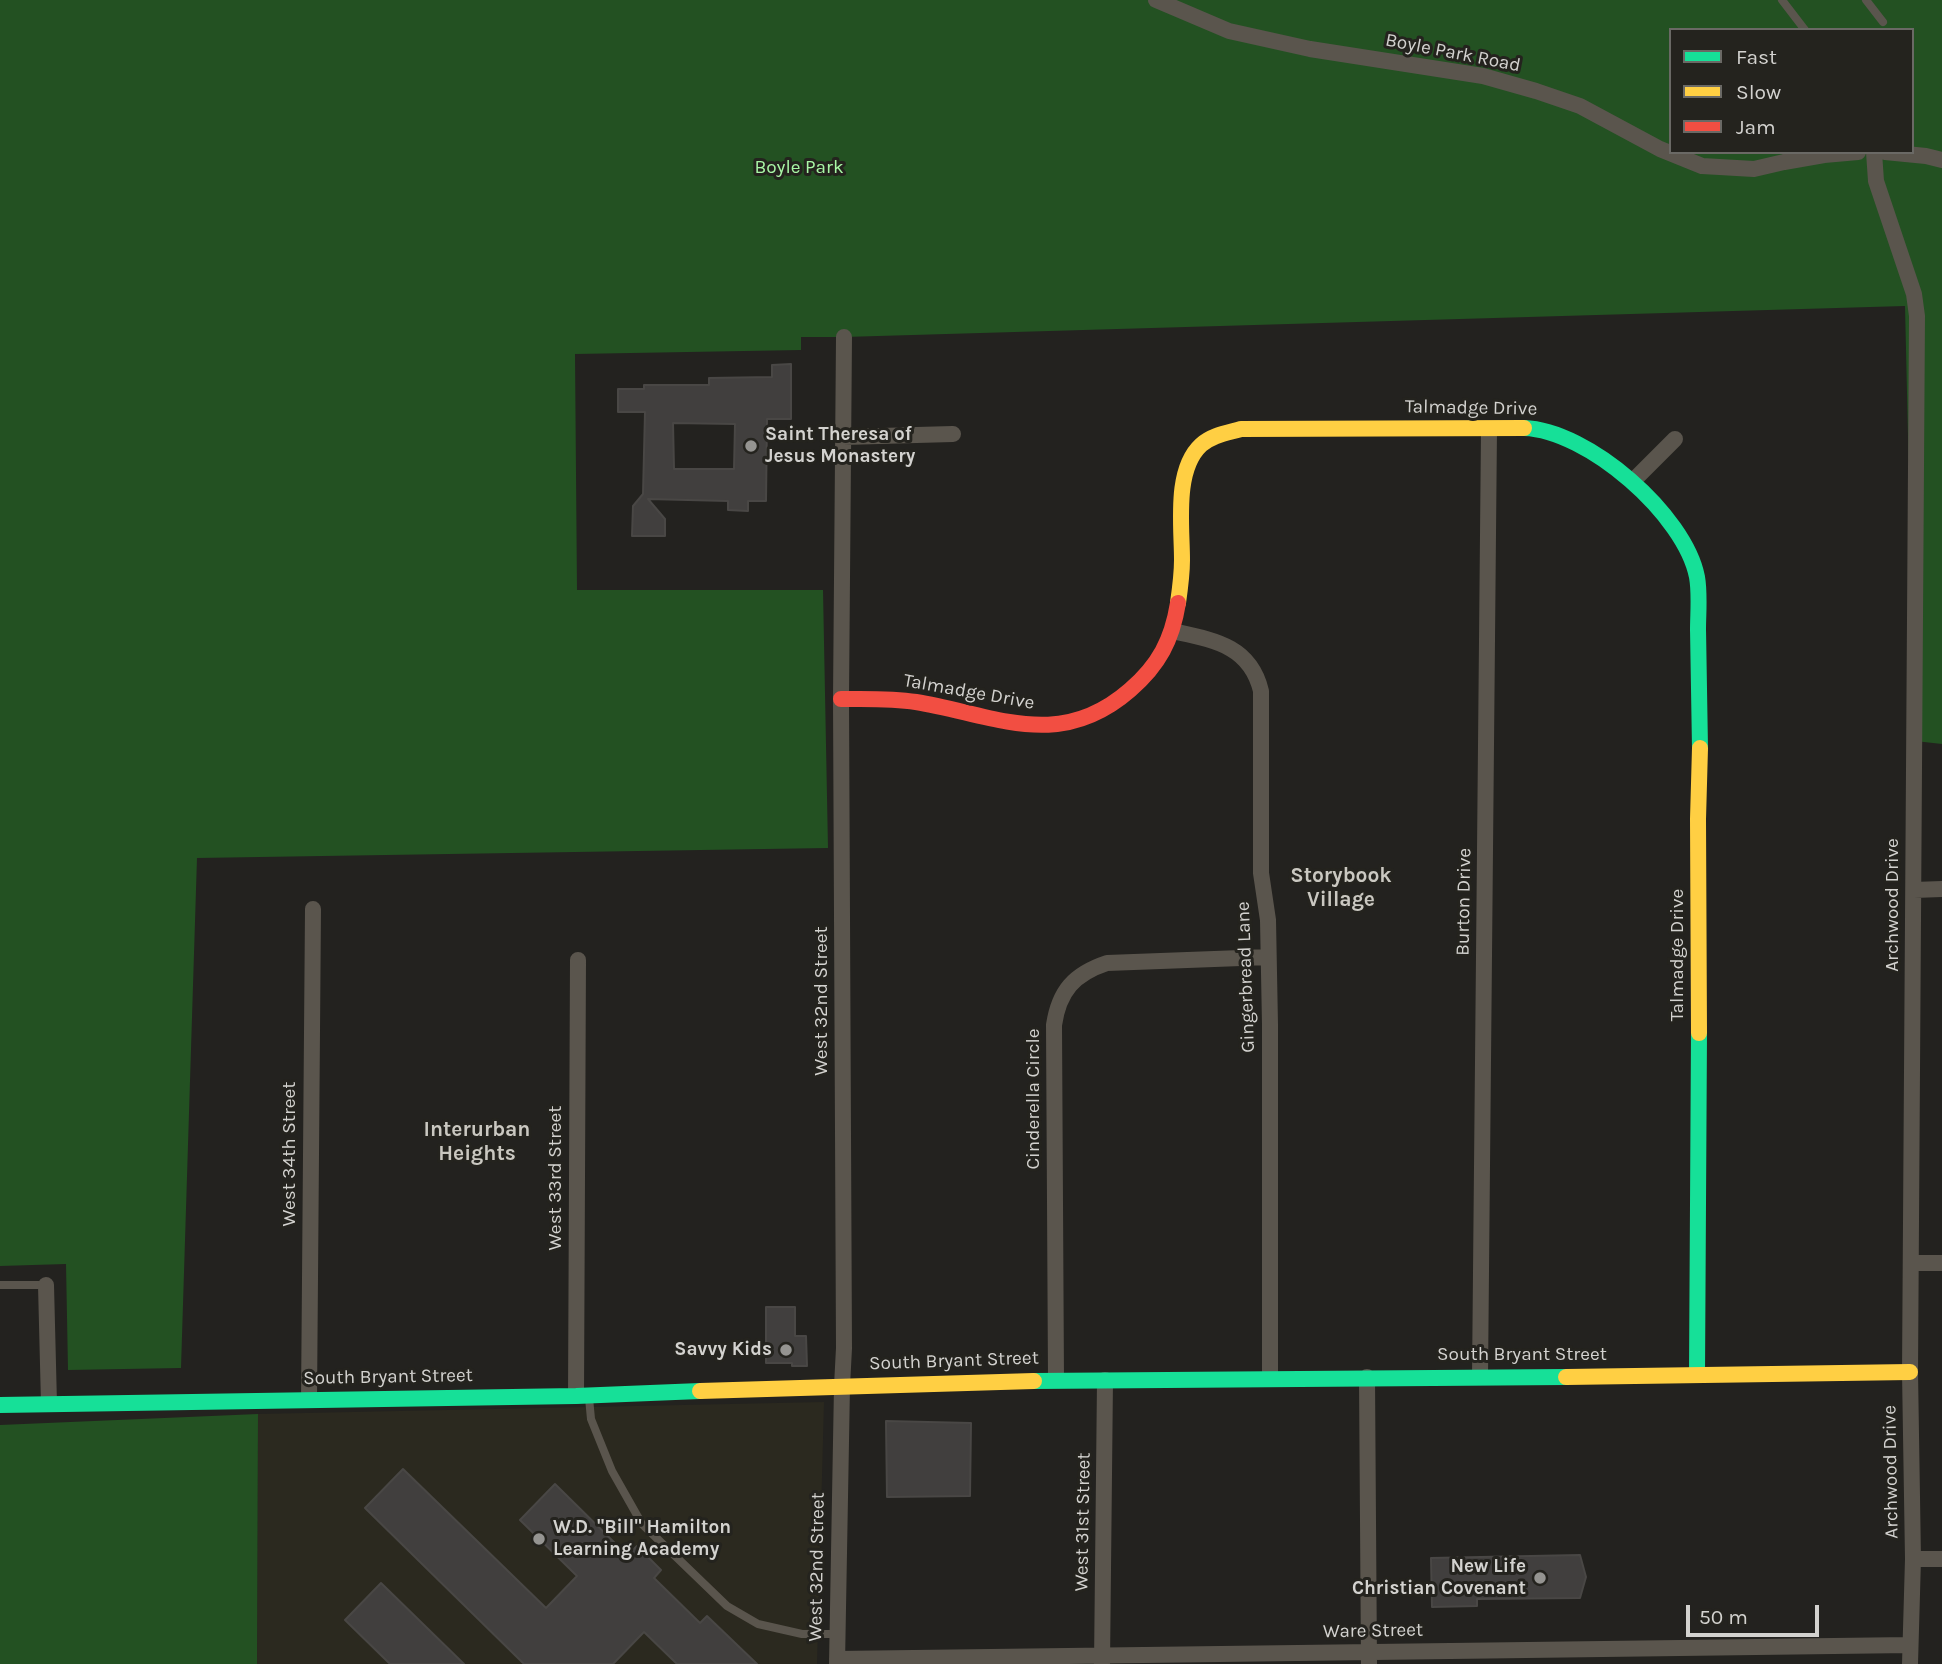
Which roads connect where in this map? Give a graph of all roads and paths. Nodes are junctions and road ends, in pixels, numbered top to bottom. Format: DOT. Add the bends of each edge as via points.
graph roads {
  1 [pos="1156,0"];
  2 [pos="1782,0"];
  3 [pos="1866,0"];
  4 [pos="1883,22"];
  5 [pos="1803,28"];
  6 [pos="1669,153"];
  7 [pos="1672,154"];
  8 [pos="1839,154"];
  9 [pos="1874,154"];
  10 [pos="1906,154"];
  11 [pos="1942,160"];
  12 [pos="844,337"];
  13 [pos="1489,429"];
  14 [pos="953,434"];
  15 [pos="844,437"];
  16 [pos="1675,439"];
  17 [pos="1633,481"];
  18 [pos="1172,631"];
  19 [pos="841,699"];
  20 [pos="1914,890"];
  21 [pos="1942,890"];
  22 [pos="313,909"];
  23 [pos="1268,957"];
  24 [pos="578,960"];
  25 [pos="1942,1262"];
  26 [pos="1912,1263"];
  27 [pos="46,1285"];
  28 [pos="0,1286"];
  29 [pos="1910,1372"];
  30 [pos="1698,1375"];
  31 [pos="1480,1376"];
  32 [pos="1367,1377"];
  33 [pos="1270,1378"];
  34 [pos="1056,1380"];
  35 [pos="1105,1380"];
  36 [pos="842,1386"];
  37 [pos="582,1396"];
  38 [pos="309,1400"];
  39 [pos="49,1404"];
  40 [pos="0,1405"];
  41 [pos="1913,1559"];
  42 [pos="1942,1559"];
  43 [pos="836,1634"];
  44 [pos="1910,1645"];
  45 [pos="1369,1658"];
  46 [pos="1102,1660"];
  47 [pos="837,1662"];
  48 [pos="1910,1664"];
  1 -- 6 [label="street, Boyle Park Road" via="1229,31 1310,50 1483,76 1536,91 1580,106"];
  2 -- 5 [label="lane"];
  3 -- 4 [label="lane"];
  7 -- 8 [label="street, Boyle Park Road" via="1702,166 1754,169"];
  9 -- 20 [label="street, Archwood Drive" via="1876,181 1914,294 1917,316"];
  10 -- 11 [label="street"];
  12 -- 15 [label="street, West 32nd Street"];
  13 -- 17 [label="street, Talmadge Drive" via="1529,428 1569,438"];
  13 -- 18 [label="street, Talmadge Drive" via="1241,429 1209,438 1193,455 1184,479 1180,593"];
  13 -- 31 [label="street, Burton Drive"];
  14 -- 15 [label="street"];
  15 -- 19 [label="street, West 32nd Street"];
  16 -- 17 [label="street"];
  17 -- 30 [label="street, Talmadge Drive" via="1686,545 1699,603"];
  18 -- 19 [label="street, Talmadge Drive" via="1157,660 1128,693 1089,716 1068,722 1030,727 917,702"];
  18 -- 23 [label="street, Gingerbread Lane" via="1231,648 1258,678 1261,873"];
  19 -- 36 [label="street, West 32nd Street"];
  20 -- 21 [label="street"];
  20 -- 26 [label="street, Archwood Drive"];
  22 -- 38 [label="street, West 34th Street"];
  23 -- 33 [label="street, Gingerbread Lane"];
  23 -- 34 [label="street, Cinderella Circle" via="1107,963 1080,975 1062,997 1054,1025"];
  24 -- 37 [label="street, West 33rd Street"];
  25 -- 26 [label="street"];
  26 -- 29 [label="street, Archwood Drive"];
  27 -- 28 [label="lane"];
  27 -- 39 [label="street"];
  29 -- 30 [label="street, South Bryant Street"];
  29 -- 41 [label="street, Archwood Drive"];
  30 -- 31 [label="street, South Bryant Street"];
  31 -- 32 [label="street, South Bryant Street"];
  32 -- 33 [label="street, South Bryant Street"];
  32 -- 45 [label="street"];
  33 -- 35 [label="street, South Bryant Street"];
  34 -- 35 [label="street, South Bryant Street"];
  34 -- 36 [label="street, South Bryant Street"];
  35 -- 46 [label="street, West 31st Street"];
  36 -- 37 [label="street, South Bryant Street"];
  36 -- 43 [label="street, West 32nd Street"];
  37 -- 38 [label="street, South Bryant Street"];
  37 -- 43 [label="lane" via="612,1471 642,1524 727,1606 758,1624 802,1634"];
  38 -- 39 [label="street, South Bryant Street"];
  39 -- 40 [label="street, South Bryant Street"];
  41 -- 42 [label="street"];
  41 -- 44 [label="street, Archwood Drive"];
  43 -- 47 [label="street, West 32nd Street"];
  44 -- 45 [label="street, Ware Street"];
  44 -- 48 [label="street, Archwood Drive"];
  45 -- 46 [label="street, Ware Street"];
  46 -- 47 [label="street, Ware Street"];
}
